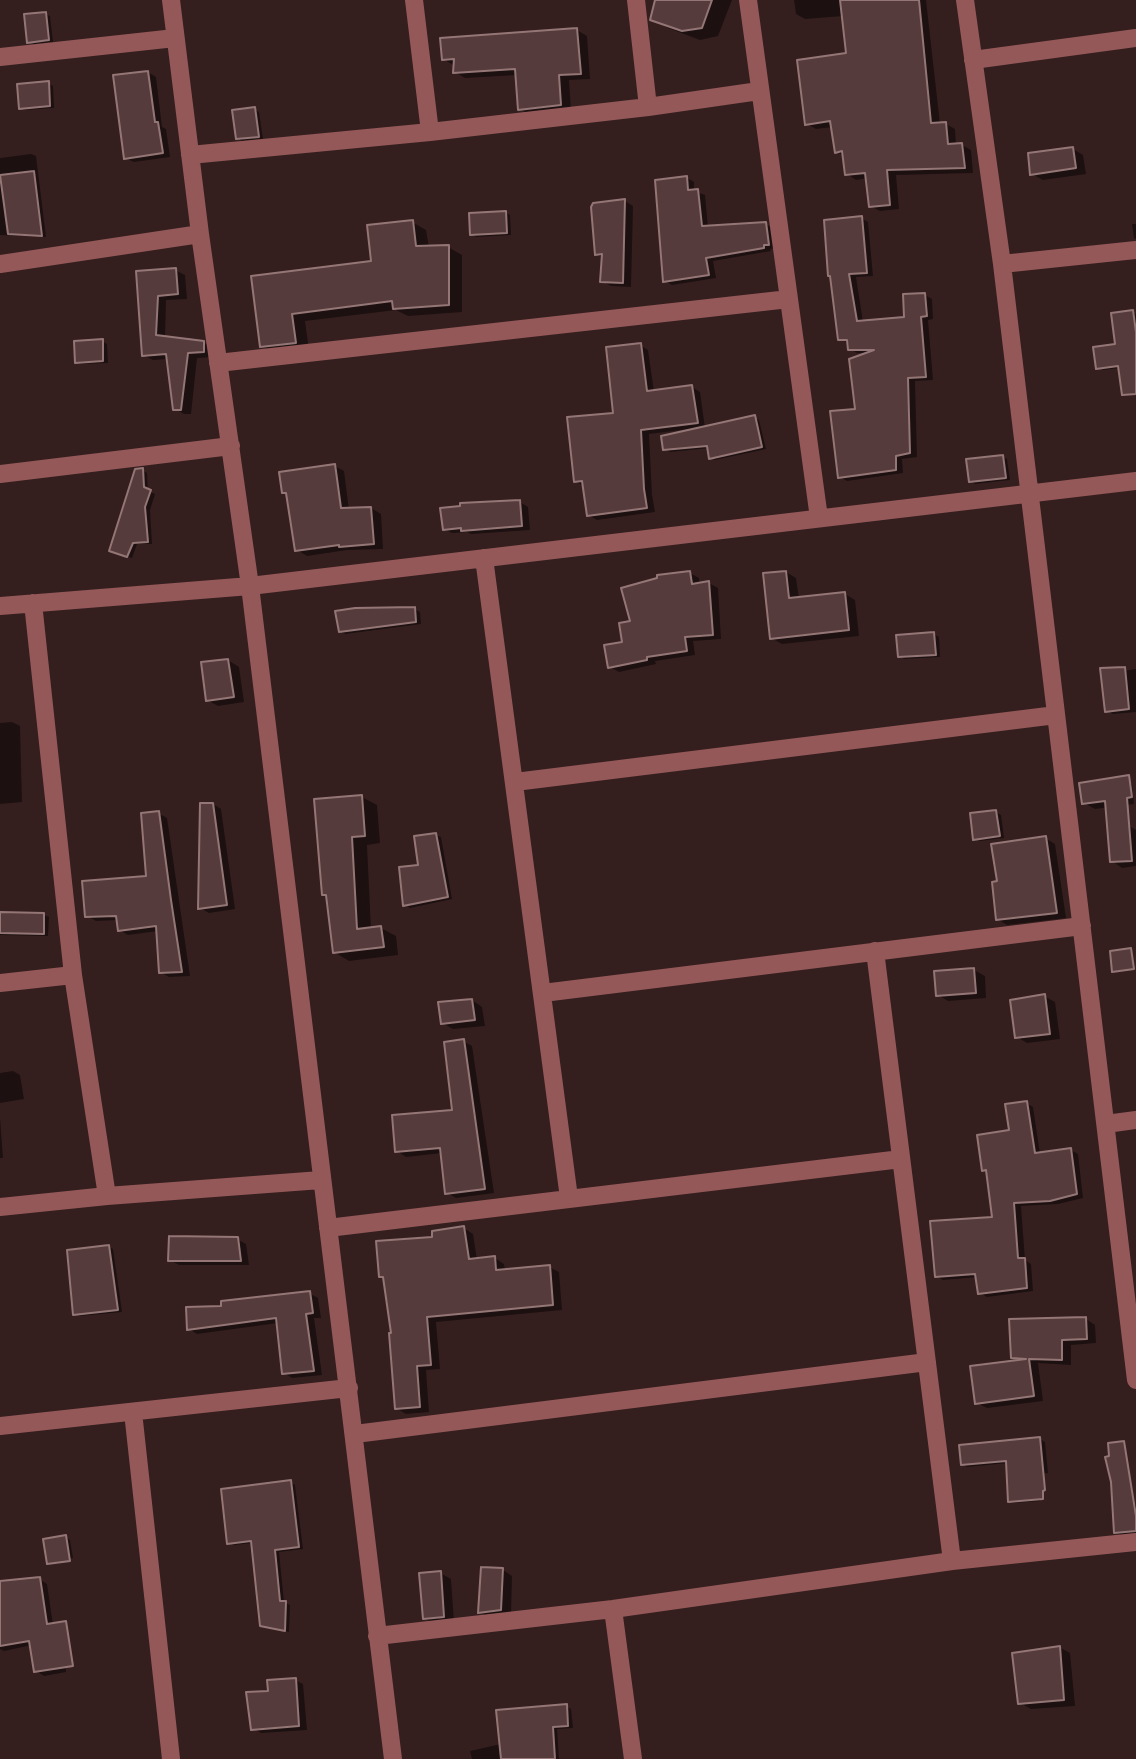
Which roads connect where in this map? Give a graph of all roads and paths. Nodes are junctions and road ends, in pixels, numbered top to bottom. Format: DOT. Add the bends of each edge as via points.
graph roads {
  1 [pos="171,0"];
  2 [pos="414,0"];
  3 [pos="636,0"];
  4 [pos="748,0"];
  5 [pos="965,0"];
  6 [pos="175,37"];
  7 [pos="1136,38"];
  8 [pos="0,57"];
  9 [pos="973,60"];
  10 [pos="760,91"];
  11 [pos="648,107"];
  12 [pos="430,132"];
  13 [pos="190,155"];
  14 [pos="201,234"];
  15 [pos="1136,250"];
  16 [pos="0,264"];
  17 [pos="1002,264"];
  18 [pos="789,299"];
  19 [pos="218,363"];
  20 [pos="230,446"];
  21 [pos="0,474"];
  22 [pos="1136,481"];
  23 [pos="1029,494"];
  24 [pos="819,517"];
  25 [pos="484,558"];
  26 [pos="250,586"];
  27 [pos="33,603"];
  28 [pos="0,606"];
  29 [pos="1056,715"];
  30 [pos="515,782"];
  31 [pos="1082,926"];
  32 [pos="875,951"];
  33 [pos="73,975"];
  34 [pos="0,983"];
  35 [pos="543,993"];
  36 [pos="1136,1120"];
  37 [pos="1106,1124"];
  38 [pos="901,1159"];
  39 [pos="321,1180"];
  40 [pos="107,1196"];
  41 [pos="569,1198"];
  42 [pos="0,1207"];
  43 [pos="328,1228"];
  44 [pos="1133,1333"];
  45 [pos="927,1362"];
  46 [pos="1136,1380"];
  47 [pos="349,1388"];
  48 [pos="133,1412"];
  49 [pos="0,1426"];
  50 [pos="355,1434"];
  51 [pos="1136,1542"];
  52 [pos="952,1561"];
  53 [pos="613,1609"];
  54 [pos="377,1636"];
  55 [pos="171,1759"];
  56 [pos="393,1759"];
  57 [pos="633,1759"];
  1 -- 6 [label="street"];
  2 -- 12 [label="street"];
  3 -- 11 [label="street"];
  4 -- 10 [label="street"];
  5 -- 9 [label="street"];
  6 -- 8 [label="street"];
  6 -- 13 [label="street"];
  7 -- 9 [label="street"];
  9 -- 17 [label="street"];
  10 -- 11 [label="street"];
  10 -- 18 [label="street"];
  11 -- 12 [label="street"];
  12 -- 13 [label="street"];
  13 -- 14 [label="street"];
  14 -- 16 [label="street"];
  14 -- 19 [label="street"];
  15 -- 17 [label="street"];
  17 -- 23 [label="street"];
  18 -- 19 [label="street"];
  18 -- 24 [label="street"];
  19 -- 20 [label="street"];
  20 -- 21 [label="street"];
  20 -- 26 [label="street"];
  22 -- 23 [label="street"];
  23 -- 24 [label="street"];
  23 -- 29 [label="street"];
  24 -- 25 [label="street"];
  25 -- 26 [label="street"];
  25 -- 30 [label="street"];
  26 -- 27 [label="street"];
  26 -- 39 [label="street"];
  27 -- 28 [label="street"];
  27 -- 33 [label="street"];
  29 -- 30 [label="street"];
  29 -- 31 [label="street"];
  30 -- 35 [label="street"];
  31 -- 32 [label="street"];
  31 -- 37 [label="street"];
  32 -- 35 [label="street"];
  32 -- 38 [label="street"];
  33 -- 34 [label="street"];
  33 -- 40 [label="street"];
  35 -- 41 [label="street"];
  36 -- 37 [label="street"];
  37 -- 44 [label="street"];
  38 -- 41 [label="street"];
  38 -- 45 [label="street"];
  39 -- 40 [label="street"];
  39 -- 43 [label="street"];
  40 -- 42 [label="street"];
  41 -- 43 [label="street"];
  43 -- 47 [label="street"];
  44 -- 46 [label="street"];
  45 -- 50 [label="street"];
  45 -- 52 [label="street"];
  47 -- 48 [label="street"];
  47 -- 50 [label="street"];
  48 -- 49 [label="street"];
  48 -- 55 [label="street"];
  50 -- 54 [label="street"];
  51 -- 52 [label="street"];
  52 -- 53 [label="street"];
  53 -- 54 [label="street"];
  53 -- 57 [label="street"];
  54 -- 56 [label="street"];
}
